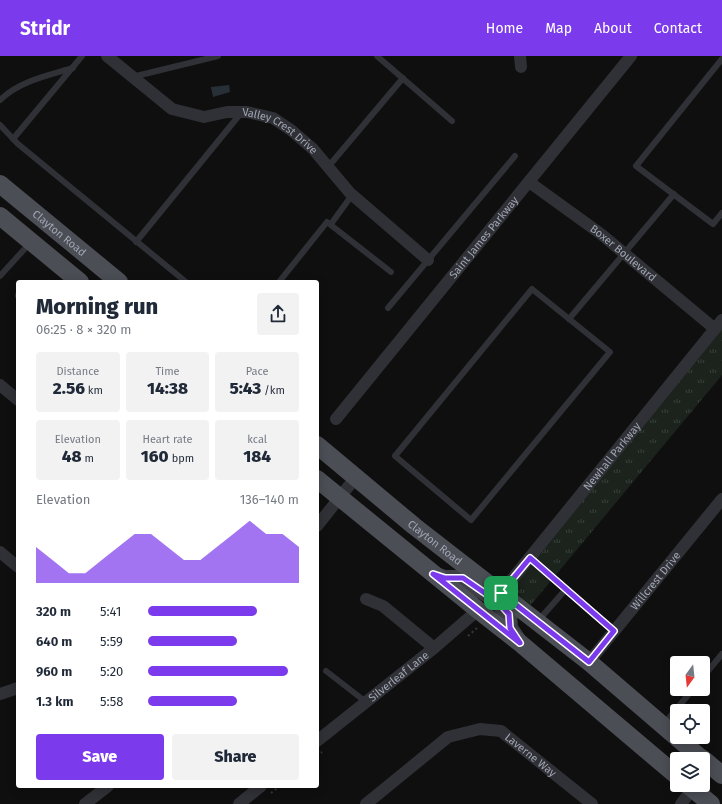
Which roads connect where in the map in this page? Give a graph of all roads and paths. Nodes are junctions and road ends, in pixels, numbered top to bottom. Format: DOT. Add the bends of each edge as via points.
graph roads {
  1 [pos="82,56"];
  2 [pos="107,56"];
  3 [pos="218,56"];
  4 [pos="377,56"];
  5 [pos="631,56"];
  6 [pos="722,59"];
  7 [pos="73,68"];
  8 [pos="131,77"];
  9 [pos="403,78"];
  10 [pos="0,100"];
  11 [pos="242,112"];
  12 [pos="452,121"];
  13 [pos="0,125"];
  14 [pos="13,139"];
  15 [pos="515,156"];
  16 [pos="328,167"];
  17 [pos="529,182"];
  18 [pos="0,184"];
  19 [pos="674,194"];
  20 [pos="352,195"];
  21 [pos="722,213"];
  22 [pos="0,216"];
  23 [pos="331,224"];
  24 [pos="31,241"];
  25 [pos="136,242"];
  26 [pos="624,253"];
  27 [pos="428,260"];
  28 [pos="391,272"];
  29 [pos="0,276"];
  30 [pos="78,280"];
  31 [pos="117,280"];
  32 [pos="184,280"];
  33 [pos="281,280"];
  34 [pos="388,308"];
  35 [pos="569,319"];
  36 [pos="718,324"];
  37 [pos="0,385"];
  38 [pos="16,398"];
  39 [pos="336,419"];
  40 [pos="319,447"];
  41 [pos="356,477"];
  42 [pos="319,481"];
  43 [pos="340,498"];
  44 [pos="722,499"];
  45 [pos="319,524"];
  46 [pos="0,552"];
  47 [pos="530,558"];
  48 [pos="16,565"];
  49 [pos="433,574"];
  50 [pos="566,589"];
  51 [pos="501,593"];
  52 [pos="366,599"];
  53 [pos="478,610"];
  54 [pos="538,622"];
  55 [pos="614,631"];
  56 [pos="520,643"];
  57 [pos="434,648"];
  58 [pos="722,654"];
  59 [pos="589,662"];
  60 [pos="710,669"];
  61 [pos="326,671"];
  62 [pos="16,689"];
  63 [pos="0,694"];
  64 [pos="687,696"];
  65 [pos="366,702"];
  66 [pos="663,725"];
  67 [pos="319,739"];
  68 [pos="692,752"];
  69 [pos="670,770"];
  70 [pos="105,788"];
  71 [pos="258,788"];
  72 [pos="688,792"];
  73 [pos="698,792"];
  74 [pos="85,804"];
  75 [pos="238,804"];
  76 [pos="366,804"];
  77 [pos="592,804"];
  78 [pos="681,804"];
  79 [pos="711,804"];
  1 -- 7 [label="lane"];
  2 -- 8 [label="street, Valley Crest Drive"];
  3 -- 8 [label="lane"];
  4 -- 9 [label="lane"];
  5 -- 17 [label="street, Saint James Parkway"];
  6 -- 19 [label="lane" via="636,166"];
  7 -- 10 [label="lane" via="28,81"];
  7 -- 14 [label="lane"];
  8 -- 11 [label="street, Valley Crest Drive" via="172,109 204,117"];
  9 -- 12 [label="lane"];
  9 -- 16 [label="lane"];
  11 -- 16 [label="street, Valley Crest Drive" via="273,118 313,148"];
  11 -- 25 [label="lane"];
  13 -- 14 [label="lane"];
  14 -- 25 [label="lane"];
  15 -- 27 [label="lane"];
  16 -- 20 [label="street, Valley Crest Drive"];
  17 -- 26 [label="street, Boxer Boulevard"];
  17 -- 39 [label="street, Saint James Parkway"];
  18 -- 31 [label="main road, Clayton Road"];
  19 -- 21 [label="lane" via="713,224"];
  19 -- 26 [label="lane"];
  20 -- 23 [label="lane"];
  20 -- 27 [label="street, Valley Crest Drive"];
  22 -- 24 [label="main road"];
  23 -- 28 [label="lane"];
  23 -- 33 [label="lane" via="328,222"];
  24 -- 29 [label="lane"];
  24 -- 30 [label="main road"];
  25 -- 32 [label="lane"];
  26 -- 35 [label="lane"];
  26 -- 36 [label="street, Boxer Boulevard"];
  27 -- 34 [label="lane"];
  35 -- 35 [label="lane" via="532,289 395,456 471,520 610,352"];
  36 -- 47 [label="street, Newhall Parkway"];
  37 -- 38 [label="street"];
  40 -- 41 [label="main road, Clayton Road"];
  41 -- 43 [label="street"];
  41 -- 51 [label="main road, Clayton Road" via="414,526"];
  42 -- 43 [label="main road"];
  43 -- 45 [label="street"];
  43 -- 49 [label="main road"];
  44 -- 55 [label="street, Willcrest Drive"];
  46 -- 48 [label="street"];
  47 -- 50 [label="lane"];
  47 -- 51 [label="street, Newhall Parkway"];
  49 -- 51 [label="main road" via="445,578 463,578 489,596"];
  49 -- 53 [label="main road"];
  50 -- 54 [label="lane"];
  50 -- 55 [label="lane"];
  51 -- 54 [label="main road, Clayton Road"];
  51 -- 56 [label="main road" via="502,606 509,614 510,628"];
  52 -- 57 [label="street" via="383,606"];
  53 -- 56 [label="main road"];
  53 -- 57 [label="street, Silverleaf Lane"];
  54 -- 59 [label="main road, Clayton Road"];
  55 -- 59 [label="street, Willcrest Drive"];
  56 -- 69 [label="main road"];
  57 -- 65 [label="street, Silverleaf Lane"];
  58 -- 60 [label="lane"];
  59 -- 66 [label="main road, Clayton Road"];
  61 -- 65 [label="lane"];
  62 -- 63 [label="street"];
  64 -- 66 [label="lane"];
  65 -- 67 [label="street, Silverleaf Lane"];
  66 -- 68 [label="main road, Clayton Road"];
  70 -- 74 [label="street"];
  71 -- 75 [label="street"];
  72 -- 78 [label="street"];
  73 -- 79 [label="main road"];
  76 -- 77 [label="street, Laverne Way" via="448,737 480,729 501,731"];
}
